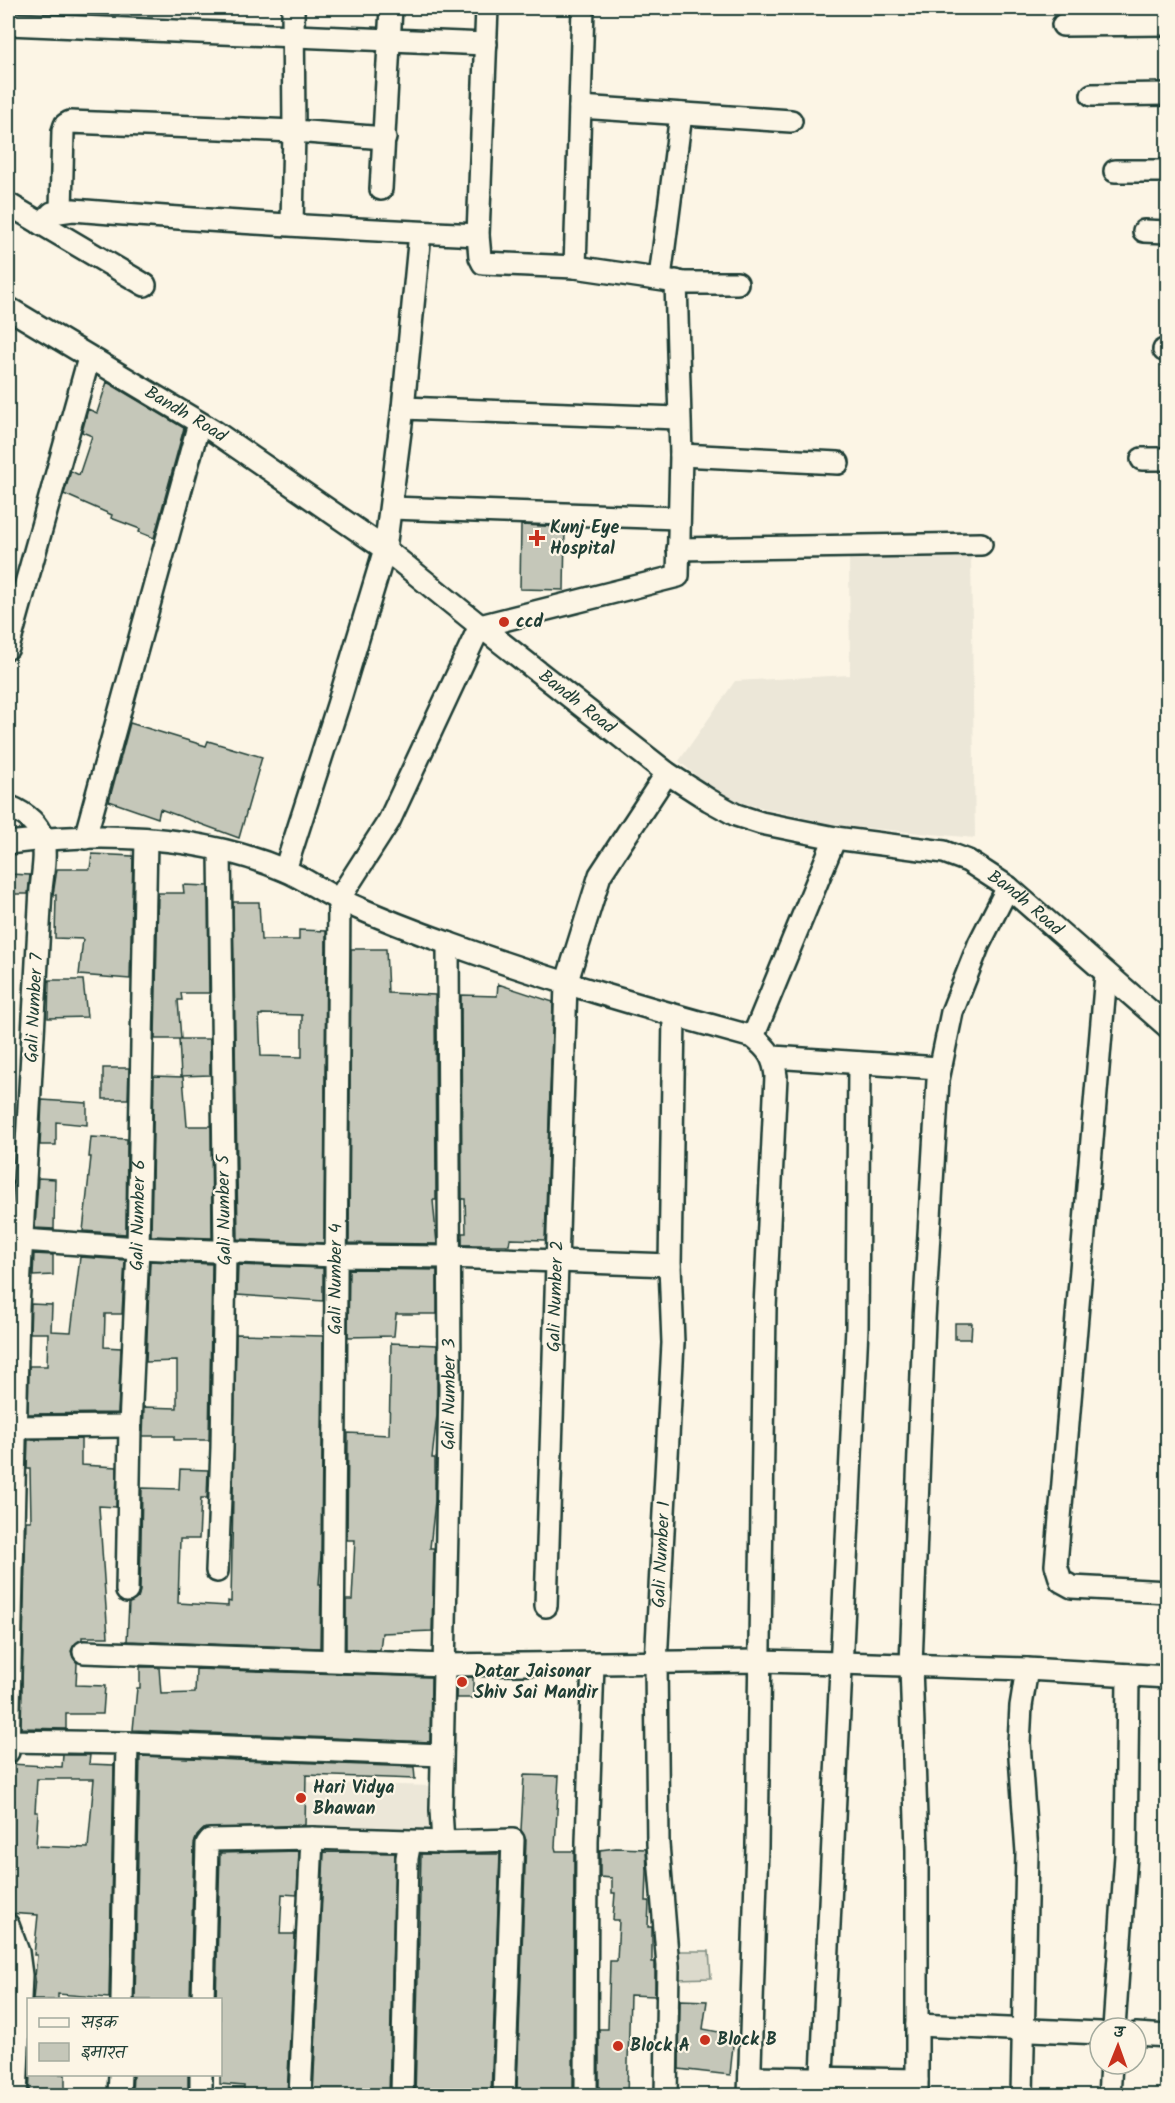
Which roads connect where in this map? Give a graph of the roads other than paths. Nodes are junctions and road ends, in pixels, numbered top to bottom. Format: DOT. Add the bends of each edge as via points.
graph roads {
  1 [pos="293,8"];
  2 [pos="391,8"];
  3 [pos="487,8"];
  4 [pos="583,8"];
  5 [pos="8,24"];
  6 [pos="1167,24"];
  7 [pos="1063,25"];
  8 [pos="292,37"];
  9 [pos="389,40"];
  10 [pos="486,44"];
  11 [pos="1167,94"];
  12 [pos="1092,95"];
  13 [pos="580,107"];
  14 [pos="681,114"];
  15 [pos="791,121"];
  16 [pos="294,131"];
  17 [pos="385,138"];
  18 [pos="1114,171"];
  19 [pos="1167,171"];
  20 [pos="381,189"];
  21 [pos="8,204"];
  22 [pos="61,210"];
  23 [pos="41,224"];
  24 [pos="292,224"];
  25 [pos="1144,231"];
  26 [pos="420,232"];
  27 [pos="1167,232"];
  28 [pos="478,235"];
  29 [pos="575,267"];
  30 [pos="668,279"];
  31 [pos="737,284"];
  32 [pos="146,285"];
  33 [pos="8,308"];
  34 [pos="88,358"];
  35 [pos="402,408"];
  36 [pos="678,418"];
  37 [pos="199,423"];
  38 [pos="681,455"];
  39 [pos="1142,459"];
  40 [pos="1167,459"];
  41 [pos="838,464"];
  42 [pos="391,508"];
  43 [pos="678,518"];
  44 [pos="981,544"];
  45 [pos="385,549"];
  46 [pos="678,549"];
  47 [pos="480,626"];
  48 [pos="8,648"];
  49 [pos="667,773"];
  50 [pos="8,806"];
  51 [pos="44,838"];
  52 [pos="85,838"];
  53 [pos="835,838"];
  54 [pos="146,839"];
  55 [pos="8,843"];
  56 [pos="220,850"];
  57 [pos="285,870"];
  58 [pos="1008,887"];
  59 [pos="339,899"];
  60 [pos="448,943"];
  61 [pos="1106,974"];
  62 [pos="566,984"];
  63 [pos="674,1016"];
  64 [pos="1167,1028"];
  65 [pos="753,1037"];
  66 [pos="773,1057"];
  67 [pos="859,1063"];
  68 [pos="939,1068"];
  69 [pos="15,1239"];
  70 [pos="138,1248"];
  71 [pos="225,1251"];
  72 [pos="335,1256"];
  73 [pos="448,1257"];
  74 [pos="557,1262"];
  75 [pos="670,1265"];
  76 [pos="130,1426"];
  77 [pos="11,1427"];
  78 [pos="217,1571"];
  79 [pos="127,1591"];
  80 [pos="1167,1592"];
  81 [pos="546,1606"];
  82 [pos="84,1652"];
  83 [pos="333,1660"];
  84 [pos="759,1661"];
  85 [pos="656,1663"];
  86 [pos="841,1663"];
  87 [pos="593,1664"];
  88 [pos="445,1665"];
  89 [pos="911,1665"];
  90 [pos="1027,1668"];
  91 [pos="1128,1675"];
  92 [pos="1167,1677"];
  93 [pos="8,1742"];
  94 [pos="128,1743"];
  95 [pos="8,1752"];
  96 [pos="442,1755"];
  97 [pos="312,1838"];
  98 [pos="410,1842"];
  99 [pos="443,1842"];
  100 [pos="8,1925"];
  101 [pos="122,1998"];
  102 [pos="203,1998"];
  103 [pos="1114,2016"];
  104 [pos="917,2025"];
  105 [pos="1023,2030"];
  106 [pos="1088,2032"];
  107 [pos="1148,2035"];
  108 [pos="1167,2036"];
  109 [pos="120,2076"];
  110 [pos="201,2076"];
  111 [pos="1110,2076"];
  112 [pos="750,2086"];
  113 [pos="821,2087"];
  114 [pos="917,2088"];
  115 [pos="16,2096"];
  116 [pos="119,2096"];
  117 [pos="201,2096"];
  118 [pos="300,2096"];
  119 [pos="402,2096"];
  120 [pos="504,2096"];
  121 [pos="586,2096"];
  122 [pos="666,2096"];
  123 [pos="1022,2096"];
  124 [pos="1109,2096"];
  1 -- 8 [label="street"];
  2 -- 9 [label="street"];
  3 -- 10 [label="street"];
  4 -- 13 [label="street"];
  5 -- 8 [label="street"];
  6 -- 7 [label="street"];
  8 -- 9 [label="street"];
  8 -- 16 [label="street"];
  9 -- 10 [label="street"];
  9 -- 17 [label="street"];
  10 -- 28 [label="street"];
  11 -- 12 [label="street"];
  13 -- 14 [label="street"];
  13 -- 29 [label="street"];
  14 -- 15 [label="street"];
  14 -- 30 [label="street"];
  16 -- 17 [label="street"];
  16 -- 22 [label="street" via="70,122 63,131"];
  16 -- 24 [label="street"];
  17 -- 20 [label="street"];
  18 -- 19 [label="street"];
  21 -- 23 [label="street"];
  22 -- 23 [label="street"];
  22 -- 24 [label="street"];
  23 -- 32 [label="street"];
  24 -- 26 [label="street"];
  25 -- 27 [label="street"];
  26 -- 28 [label="street"];
  26 -- 35 [label="street"];
  28 -- 29 [label="street" via="480,257 486,264"];
  29 -- 30 [label="street"];
  30 -- 31 [label="street" via="694,284"];
  30 -- 36 [label="street"];
  33 -- 34 [label="street, Bandh Road"];
  34 -- 37 [label="street, Bandh Road"];
  34 -- 48 [label="street"];
  35 -- 36 [label="street"];
  35 -- 42 [label="street"];
  36 -- 38 [label="street"];
  37 -- 45 [label="street, Bandh Road"];
  37 -- 52 [label="street"];
  38 -- 41 [label="street"];
  38 -- 43 [label="street"];
  39 -- 40 [label="street"];
  42 -- 43 [label="street"];
  42 -- 45 [label="street"];
  43 -- 46 [label="street"];
  44 -- 46 [label="street"];
  45 -- 47 [label="street, Bandh Road"];
  45 -- 57 [label="street"];
  46 -- 47 [label="street" via="676,577"];
  47 -- 49 [label="street, Bandh Road"];
  47 -- 59 [label="street" via="389,820"];
  49 -- 53 [label="street, Bandh Road" via="736,815"];
  49 -- 62 [label="street, Gali Number 2" via="600,875"];
  50 -- 51 [label="street" via="29,816"];
  51 -- 52 [label="street"];
  51 -- 55 [label="street"];
  51 -- 69 [label="street, Gali Number 7"];
  52 -- 54 [label="street"];
  53 -- 58 [label="street, Bandh Road" via="956,856"];
  53 -- 65 [label="street"];
  54 -- 56 [label="street"];
  54 -- 70 [label="street, Gali Number 6"];
  56 -- 57 [label="street"];
  56 -- 71 [label="street, Gali Number 5"];
  57 -- 59 [label="street"];
  58 -- 61 [label="street, Bandh Road"];
  58 -- 68 [label="street" via="962,985"];
  59 -- 60 [label="street"];
  59 -- 72 [label="street, Gali Number 4"];
  60 -- 62 [label="street"];
  60 -- 73 [label="street, Gali Number 3"];
  61 -- 64 [label="street, Bandh Road"];
  61 -- 80 [label="street" via="1056,1565 1061,1581 1072,1587"];
  62 -- 63 [label="street"];
  62 -- 74 [label="street, Gali Number 2"];
  63 -- 65 [label="street"];
  63 -- 75 [label="street, Gali Number 1"];
  65 -- 66 [label="street"];
  66 -- 67 [label="street"];
  66 -- 84 [label="street" via="776,1076 765,1308"];
  67 -- 68 [label="street"];
  67 -- 86 [label="street" via="857,1327"];
  68 -- 89 [label="street" via="924,1320"];
  69 -- 70 [label="street"];
  69 -- 77 [label="street, Gali Number 7"];
  70 -- 71 [label="street"];
  70 -- 76 [label="street, Gali Number 6"];
  71 -- 72 [label="street"];
  71 -- 78 [label="street, Gali Number 5"];
  72 -- 73 [label="street"];
  72 -- 83 [label="street, Gali Number 4"];
  73 -- 74 [label="street"];
  73 -- 88 [label="street, Gali Number 3"];
  74 -- 75 [label="street"];
  74 -- 81 [label="street, Gali Number 2"];
  75 -- 85 [label="street, Gali Number 1" via="673,1343"];
  76 -- 77 [label="street"];
  76 -- 79 [label="street, Gali Number 6"];
  77 -- 93 [label="street, Gali Number 7"];
  82 -- 83 [label="street"];
  83 -- 88 [label="street"];
  84 -- 85 [label="street"];
  84 -- 86 [label="street"];
  84 -- 112 [label="street"];
  85 -- 87 [label="street"];
  85 -- 122 [label="street, Gali Number 1" via="658,1844 668,1966"];
  86 -- 89 [label="street"];
  86 -- 113 [label="street"];
  87 -- 88 [label="street"];
  87 -- 121 [label="street" via="587,1842"];
  88 -- 96 [label="street, Gali Number 3"];
  89 -- 90 [label="street"];
  89 -- 104 [label="street"];
  90 -- 91 [label="street"];
  90 -- 105 [label="street" via="1019,1743 1027,1852"];
  91 -- 92 [label="street"];
  91 -- 103 [label="street" via="1126,1855"];
  93 -- 94 [label="street"];
  93 -- 95 [label="street, Gali Number 7"];
  94 -- 96 [label="street"];
  94 -- 101 [label="street"];
  96 -- 99 [label="street, Gali Number 3"];
  97 -- 98 [label="street"];
  97 -- 102 [label="street" via="213,1839 208,1843"];
  97 -- 118 [label="street"];
  98 -- 99 [label="street"];
  98 -- 119 [label="street"];
  99 -- 120 [label="street" via="513,1840"];
  100 -- 115 [label="street" via="21,1975"];
  104 -- 105 [label="street"];
  104 -- 114 [label="street"];
  105 -- 106 [label="street"];
  105 -- 123 [label="street"];
  107 -- 108 [label="street"];
  109 -- 116 [label="street"];
  110 -- 117 [label="street"];
  111 -- 124 [label="street"];
  112 -- 113 [label="street"];
  113 -- 114 [label="street"];
}
